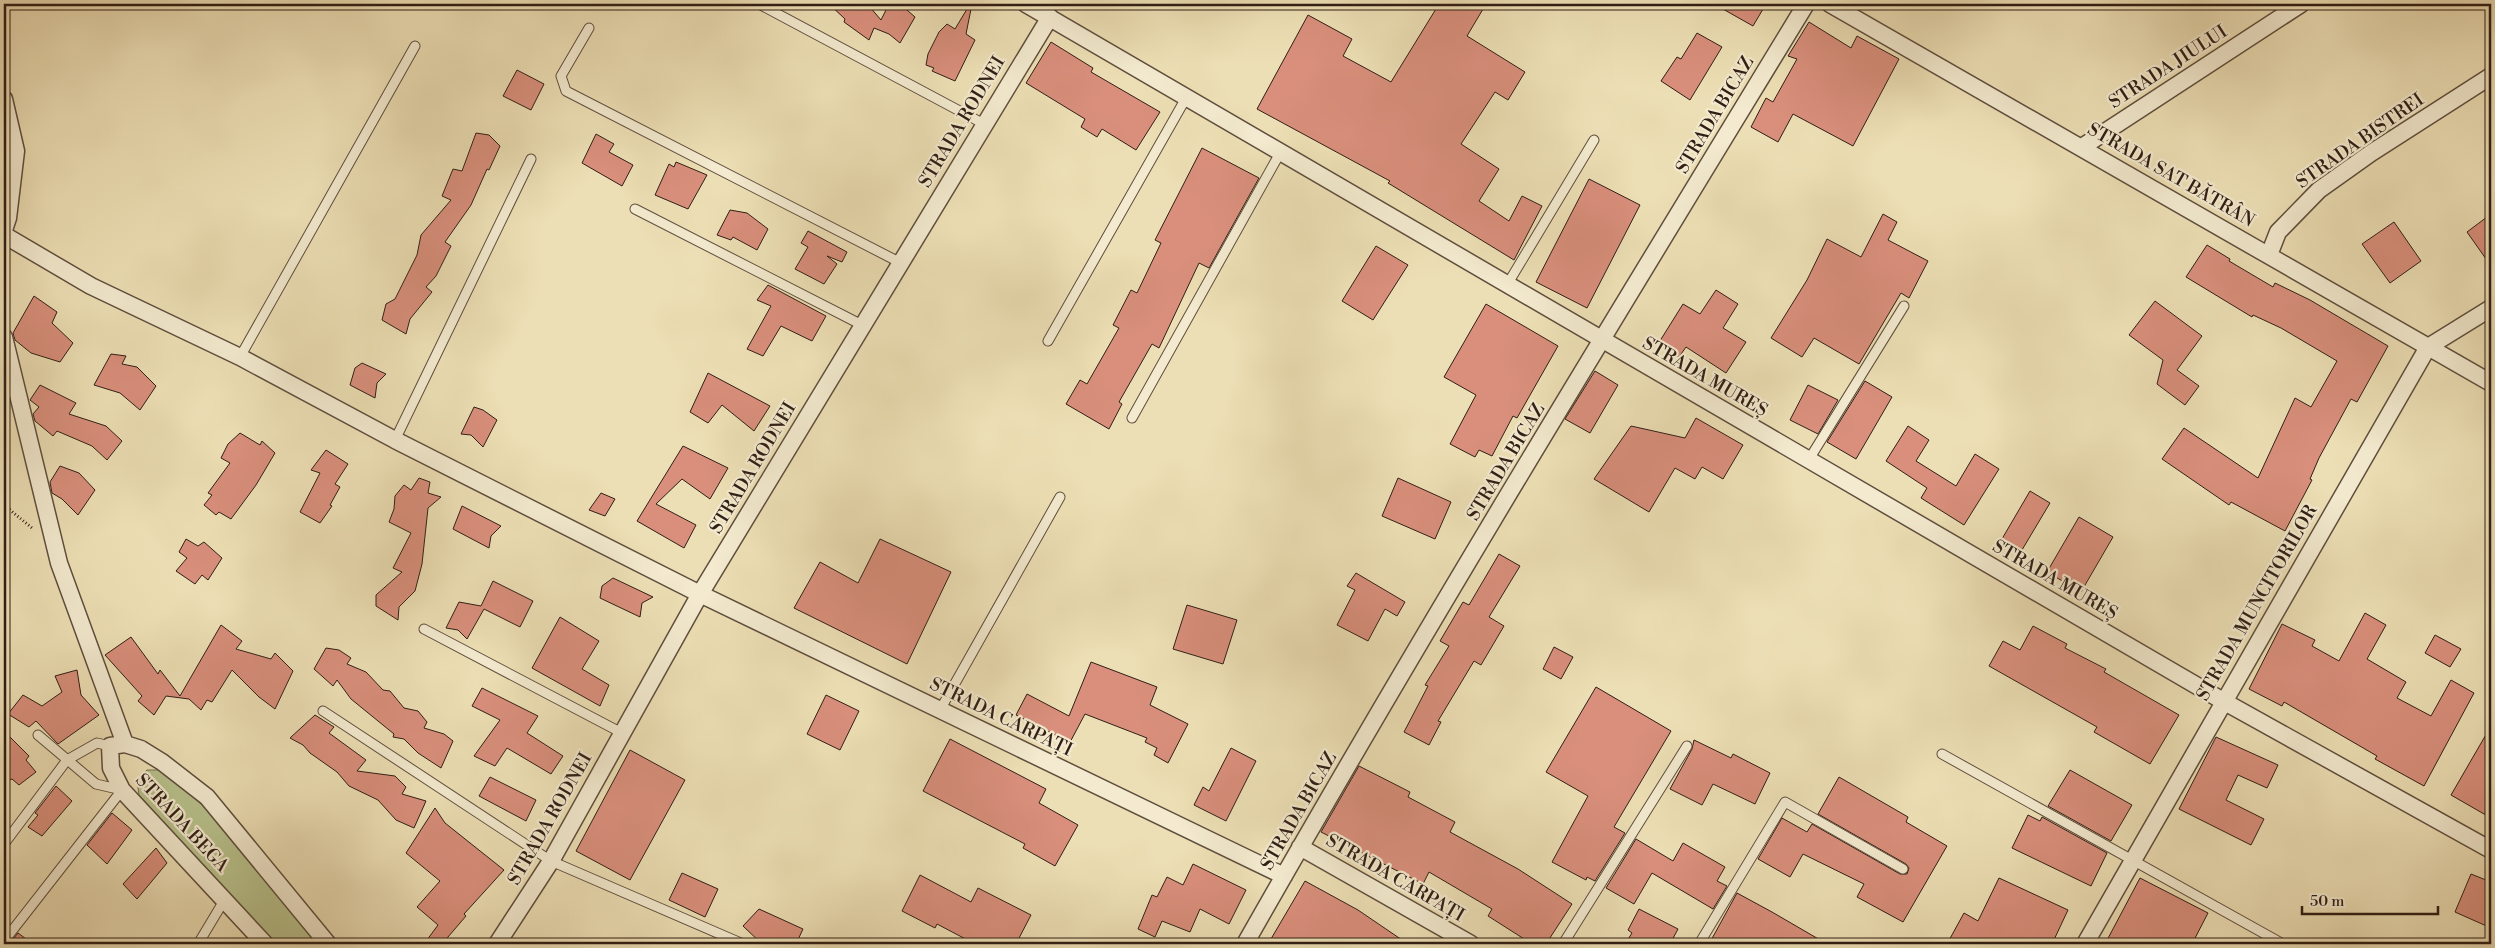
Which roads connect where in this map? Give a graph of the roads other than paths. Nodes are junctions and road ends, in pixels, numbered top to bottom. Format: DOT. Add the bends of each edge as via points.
graph roads {
  1 [pos="759,4"];
  2 [pos="1026,4"];
  3 [pos="1806,4"];
  4 [pos="1830,4"];
  5 [pos="2301,4"];
  6 [pos="1050,17"];
  7 [pos="589,28"];
  8 [pos="415,46"];
  9 [pos="2491,76"];
  10 [pos="1186,98"];
  11 [pos="4,99"];
  12 [pos="984,124"];
  13 [pos="8,133"];
  14 [pos="1594,140"];
  15 [pos="2082,147"];
  16 [pos="1280,153"];
  17 [pos="531,159"];
  18 [pos="635,210"];
  19 [pos="4,230"];
  20 [pos="4,235"];
  21 [pos="2269,255"];
  22 [pos="901,263"];
  23 [pos="1507,286"];
  24 [pos="1904,306"];
  25 [pos="2491,308"];
  26 [pos="864,326"];
  27 [pos="4,337"];
  28 [pos="1048,340"];
  29 [pos="1601,340"];
  30 [pos="2428,346"];
  31 [pos="240,357"];
  32 [pos="2491,383"];
  33 [pos="1132,418"];
  34 [pos="395,440"];
  35 [pos="1808,461"];
  36 [pos="1060,497"];
  37 [pos="700,594"];
  38 [pos="424,629"];
  39 [pos="2223,701"];
  40 [pos="940,710"];
  41 [pos="323,711"];
  42 [pos="622,733"];
  43 [pos="38,735"];
  44 [pos="117,745"];
  45 [pos="1687,746"];
  46 [pos="1942,754"];
  47 [pos="67,760"];
  48 [pos="122,790"];
  49 [pos="4,844"];
  50 [pos="1300,847"];
  51 [pos="2491,850"];
  52 [pos="551,861"];
  53 [pos="2132,862"];
  54 [pos="1903,869"];
  55 [pos="1284,876"];
  56 [pos="225,898"];
  57 [pos="4,941"];
  58 [pos="198,944"];
  59 [pos="265,944"];
  60 [pos="328,944"];
  61 [pos="497,944"];
  62 [pos="743,944"];
  63 [pos="1245,944"];
  64 [pos="1471,944"];
  65 [pos="1562,944"];
  66 [pos="1699,944"];
  67 [pos="2085,944"];
  68 [pos="2283,944"];
  1 -- 12 [label="lane"];
  2 -- 6 [label="street, STRADA MUREȘ"];
  3 -- 29 [label="street, STRADA BICAZ"];
  4 -- 15 [label="street, STRADA SAT BĂTRÂN"];
  5 -- 15 [label="street, STRADA JIULUI"];
  6 -- 10 [label="street, STRADA MUREȘ"];
  6 -- 12 [label="street, STRADA RODNEI"];
  7 -- 22 [label="lane" via="561,76 566,90"];
  8 -- 31 [label="lane"];
  9 -- 21 [label="street, STRADA BISTREI" via="2319,190 2278,232"];
  10 -- 16 [label="street, STRADA MUREȘ"];
  10 -- 28 [label="lane"];
  11 -- 13 [label="street"];
  12 -- 22 [label="street, STRADA RODNEI"];
  13 -- 19 [label="street" via="16,152"];
  14 -- 23 [label="lane"];
  15 -- 21 [label="street, STRADA SAT BĂTRÂN"];
  16 -- 23 [label="street, STRADA MUREȘ"];
  16 -- 33 [label="lane"];
  17 -- 34 [label="lane"];
  18 -- 26 [label="lane"];
  20 -- 31 [label="street, STRADA CARPAȚI" via="91,286"];
  21 -- 30 [label="street, STRADA SAT BĂTRÂN"];
  22 -- 26 [label="street, STRADA RODNEI"];
  23 -- 29 [label="street, STRADA MUREȘ"];
  24 -- 35 [label="lane"];
  25 -- 30 [label="street, STRADA MUNCITORILOR"];
  26 -- 37 [label="street, STRADA RODNEI"];
  27 -- 44 [label="street" via="59,563"];
  29 -- 35 [label="street, STRADA MUREȘ"];
  29 -- 50 [label="street, STRADA BICAZ"];
  30 -- 32 [label="street, STRADA SAT BĂTRÂN"];
  30 -- 39 [label="street, STRADA MUNCITORILOR"];
  31 -- 34 [label="street, STRADA CARPAȚI"];
  34 -- 37 [label="street, STRADA CARPAȚI"];
  35 -- 39 [label="street, STRADA MUREȘ"];
  36 -- 40 [label="lane"];
  37 -- 40 [label="street, STRADA CARPAȚI"];
  37 -- 42 [label="street, STRADA RODNEI"];
  38 -- 42 [label="lane"];
  39 -- 51 [label="street, STRADA MUREȘ"];
  39 -- 53 [label="street, STRADA MUNCITORILOR"];
  40 -- 55 [label="street, STRADA CARPAȚI"];
  41 -- 52 [label="lane"];
  42 -- 52 [label="street, STRADA RODNEI"];
  43 -- 47 [label="lane"];
  44 -- 47 [label="lane" via="97,743"];
  44 -- 48 [label="street, STRADA BEGA" via="111,768"];
  44 -- 60 [label="street, STRADA BEGA" via="141,749 207,797"];
  45 -- 65 [label="lane"];
  46 -- 53 [label="lane"];
  47 -- 48 [label="lane" via="96,784"];
  47 -- 49 [label="lane"];
  48 -- 56 [label="street, STRADA BEGA"];
  48 -- 57 [label="lane"];
  50 -- 55 [label="street, STRADA BICAZ"];
  50 -- 64 [label="street, STRADA CARPAȚI"];
  52 -- 61 [label="street, STRADA RODNEI"];
  52 -- 62 [label="lane"];
  53 -- 67 [label="street, STRADA MUNCITORILOR"];
  53 -- 68 [label="lane"];
  54 -- 66 [label="lane" via="1785,802"];
  55 -- 63 [label="street, STRADA BICAZ"];
  56 -- 58 [label="lane"];
  56 -- 59 [label="street, STRADA BEGA"];
}
